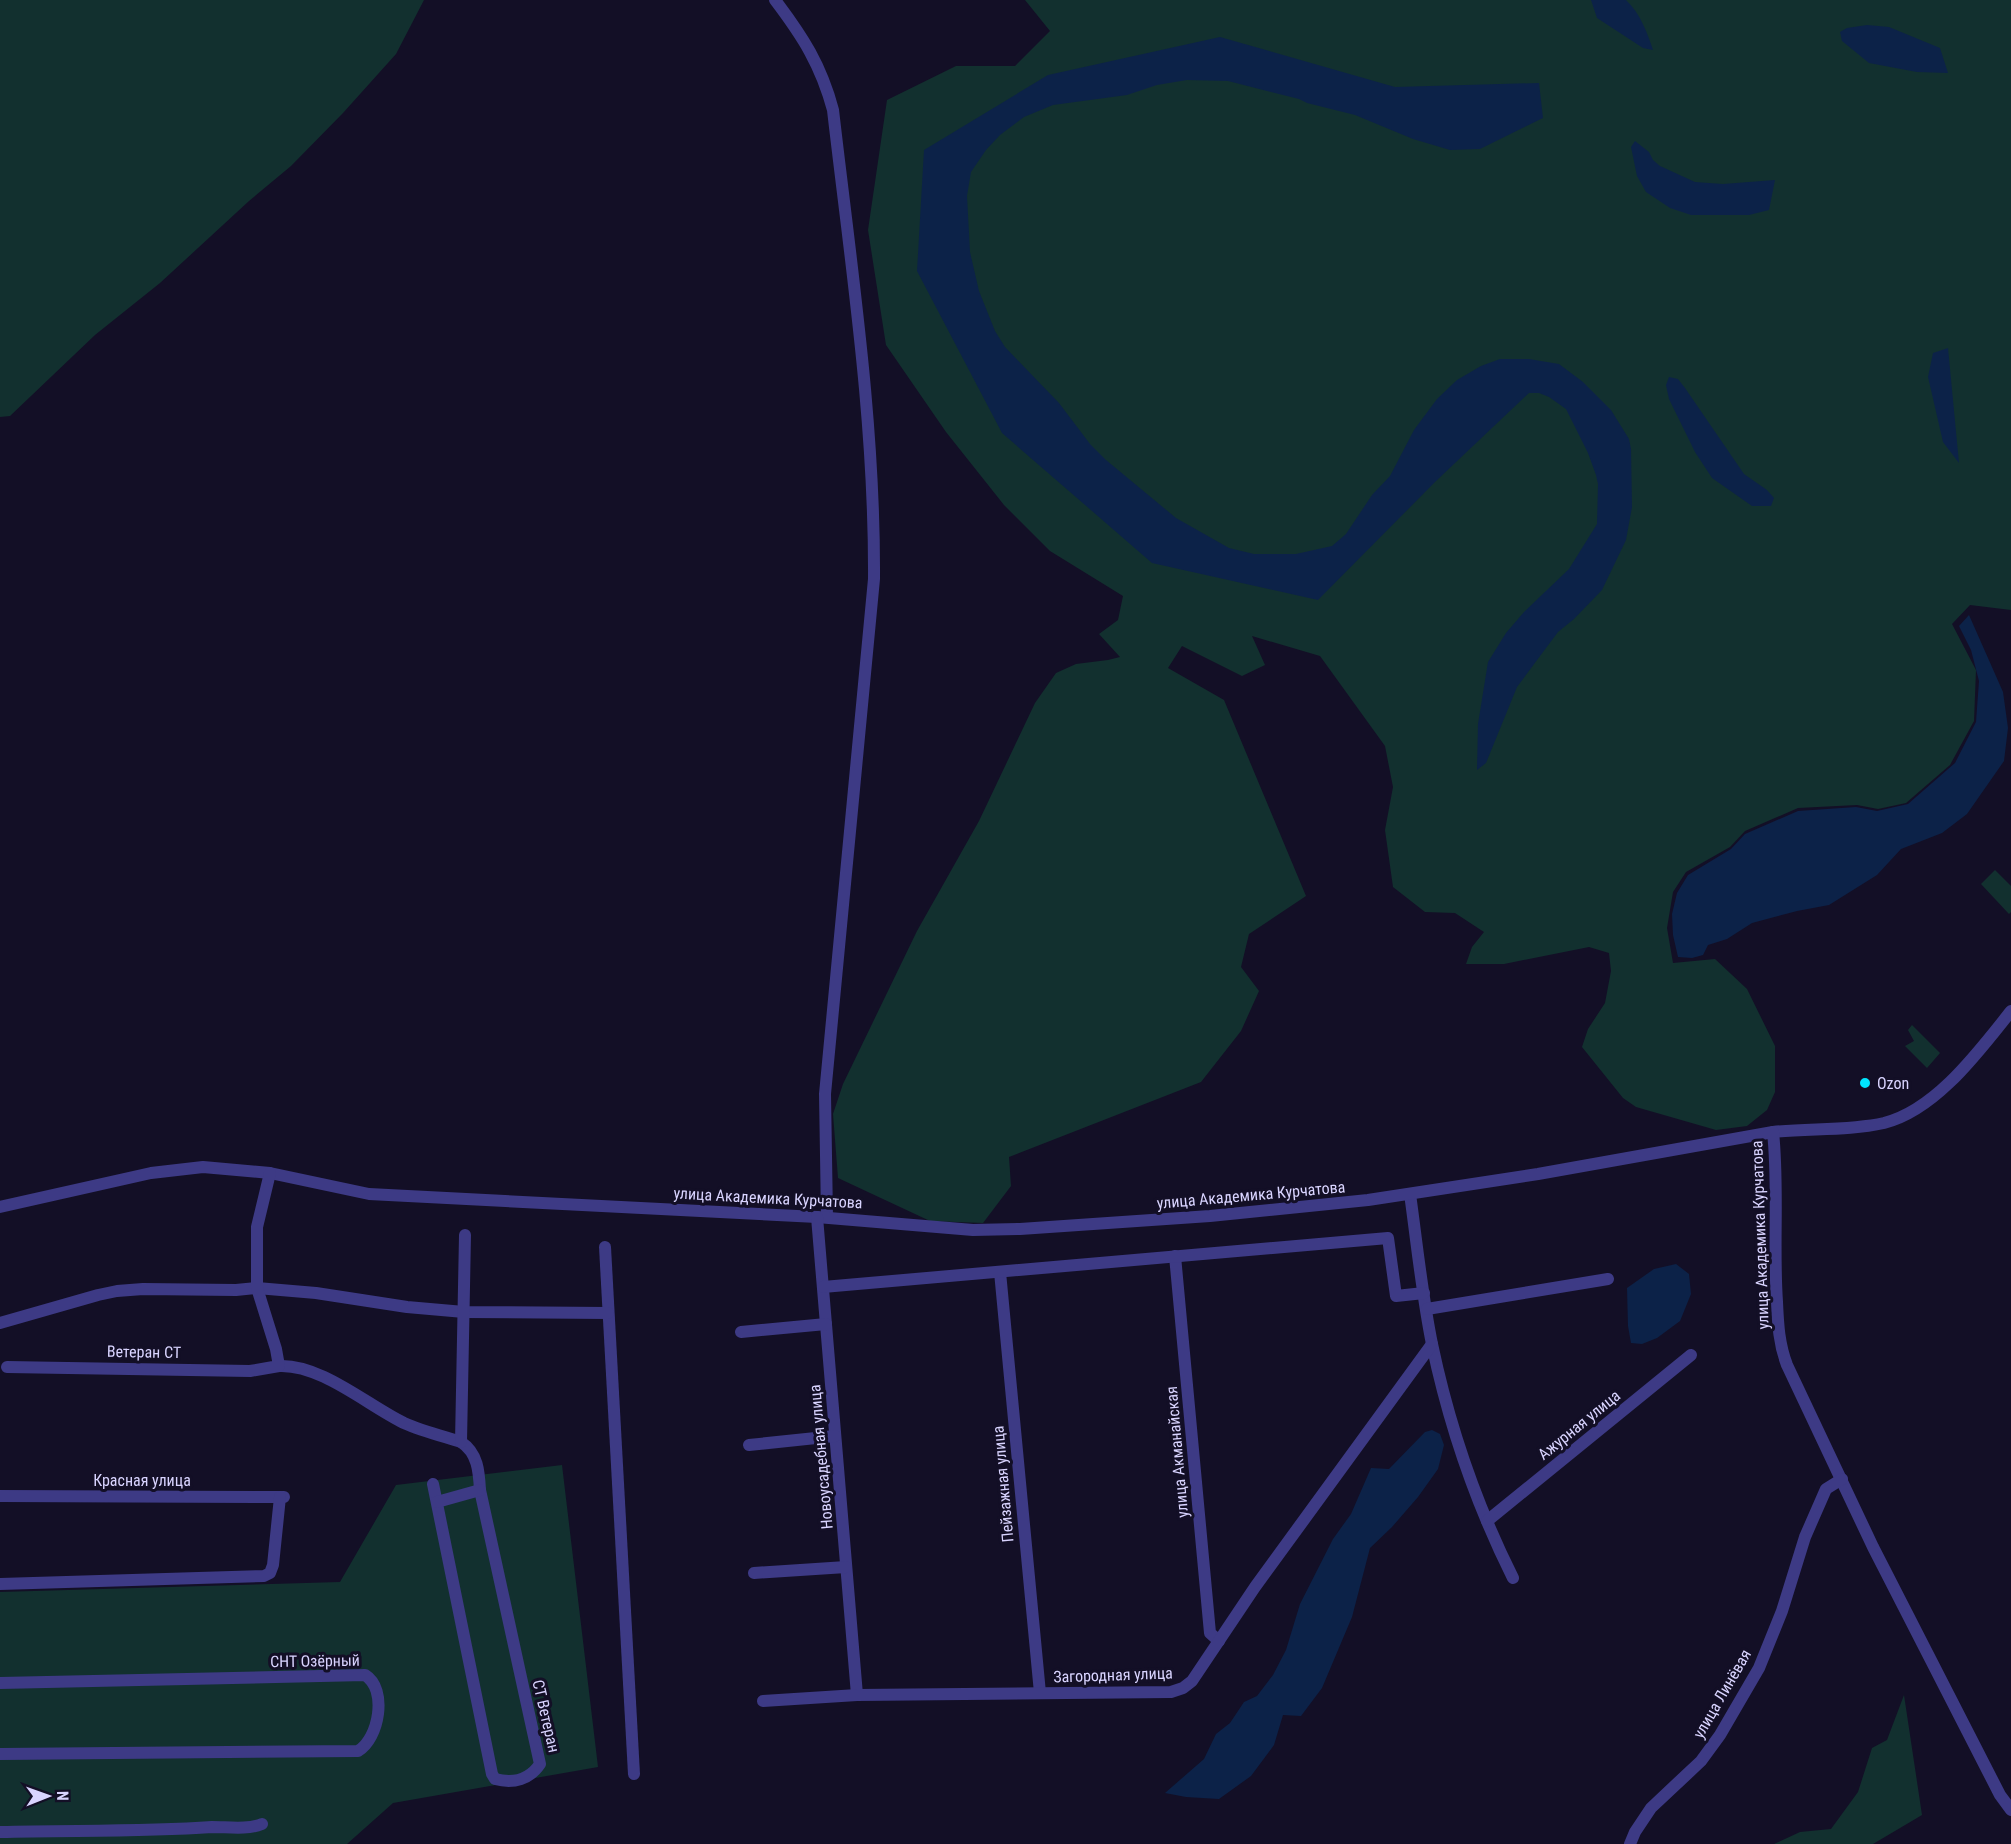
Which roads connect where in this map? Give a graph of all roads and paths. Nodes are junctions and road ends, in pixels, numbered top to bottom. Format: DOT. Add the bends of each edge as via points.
graph roads {
  1 [pos="775,0"];
  2 [pos="2011,1011"];
  3 [pos="1773,1132"];
  4 [pos="270,1173"];
  5 [pos="1410,1194"];
  6 [pos="0,1207"];
  7 [pos="822,1217"];
  8 [pos="465,1235"];
  9 [pos="605,1247"];
  10 [pos="1175,1256"];
  11 [pos="1000,1272"];
  12 [pos="1608,1279"];
  13 [pos="823,1287"];
  14 [pos="257,1288"];
  15 [pos="1424,1293"];
  16 [pos="1427,1309"];
  17 [pos="464,1312"];
  18 [pos="608,1313"];
  19 [pos="0,1323"];
  20 [pos="826,1324"];
  21 [pos="741,1332"];
  22 [pos="1432,1344"];
  23 [pos="1691,1354"];
  24 [pos="279,1366"];
  25 [pos="7,1367"];
  26 [pos="835,1436"];
  27 [pos="461,1442"];
  28 [pos="749,1445"];
  29 [pos="1842,1479"];
  30 [pos="433,1484"];
  31 [pos="480,1490"];
  32 [pos="0,1496"];
  33 [pos="437,1502"];
  34 [pos="1487,1521"];
  35 [pos="846,1567"];
  36 [pos="754,1573"];
  37 [pos="1513,1578"];
  38 [pos="0,1584"];
  39 [pos="1219,1641"];
  40 [pos="0,1683"];
  41 [pos="1040,1693"];
  42 [pos="857,1695"];
  43 [pos="763,1701"];
  44 [pos="0,1754"];
  45 [pos="634,1774"];
  46 [pos="2011,1810"];
  47 [pos="262,1824"];
  48 [pos="0,1832"];
  49 [pos="1630,1844"];
  1 -- 7 [label="street, Новоусадебная улица" via="815,58 833,110 872,459 874,579 825,1094"];
  2 -- 3 [label="street" via="1940,1090 1901,1118 1866,1126"];
  3 -- 5 [label="street, улица Академика Курчатова"];
  3 -- 29 [label="street, улица Академика Курчатова" via="1780,1345"];
  4 -- 6 [label="street, улица Академика Курчатова" via="203,1167 151,1173"];
  4 -- 7 [label="street, улица Академика Курчатова" via="369,1194"];
  4 -- 14 [label="street" via="257,1227"];
  5 -- 7 [label="street, улица Академика Курчатова" via="1210,1216 1020,1229 973,1230"];
  5 -- 15 [label="street"];
  7 -- 13 [label="street, Новоусадебная улица"];
  8 -- 17 [label="street"];
  9 -- 18 [label="street"];
  10 -- 11 [label="street"];
  10 -- 15 [label="street" via="1388,1238 1396,1296"];
  10 -- 39 [label="street, улица Акманайская" via="1210,1633"];
  11 -- 13 [label="street"];
  11 -- 41 [label="street, Пейзажная улица"];
  12 -- 16 [label="street"];
  13 -- 20 [label="street, Новоусадебная улица"];
  14 -- 17 [label="street"];
  14 -- 19 [label="street" via="117,1291"];
  14 -- 24 [label="street"];
  15 -- 16 [label="street"];
  16 -- 22 [label="street"];
  17 -- 18 [label="street"];
  17 -- 27 [label="street"];
  18 -- 45 [label="street"];
  20 -- 21 [label="street"];
  20 -- 26 [label="street, Новоусадебная улица"];
  22 -- 34 [label="street" via="1456,1437"];
  22 -- 39 [label="street, Загородная улица"];
  23 -- 34 [label="street, Ажурная улица"];
  24 -- 25 [label="street, Ветеран СТ" via="250,1371"];
  24 -- 27 [label="street, Ветеран СТ" via="315,1373 402,1422"];
  26 -- 28 [label="street"];
  26 -- 35 [label="street, Новоусадебная улица"];
  27 -- 31 [label="street, СТ Ветеран" via="473,1454"];
  29 -- 46 [label="street, улица Академика Курчатова" via="1989,1774"];
  29 -- 49 [label="street, улица Линёвая" via="1826,1489 1805,1537 1782,1611 1748,1688 1701,1761 1651,1808"];
  30 -- 33 [label="street, СТ Ветеран"];
  31 -- 33 [label="street"];
  31 -- 33 [label="street, СТ Ветеран" via="540,1764 527,1778 502,1781 492,1774"];
  32 -- 38 [label="street, Красная улица" via="282,1497 273,1565 264,1576"];
  34 -- 37 [label="street"];
  35 -- 36 [label="street"];
  35 -- 42 [label="street, Новоусадебная улица"];
  39 -- 41 [label="street, Загородная улица" via="1192,1681 1171,1692"];
  40 -- 44 [label="street, СНТ Озёрный" via="366,1675 376,1688 379,1705 372,1736 358,1751"];
  41 -- 42 [label="street, Загородная улица"];
  42 -- 43 [label="street, Загородная улица"];
  47 -- 48 [label="street" via="153,1831"];
}
